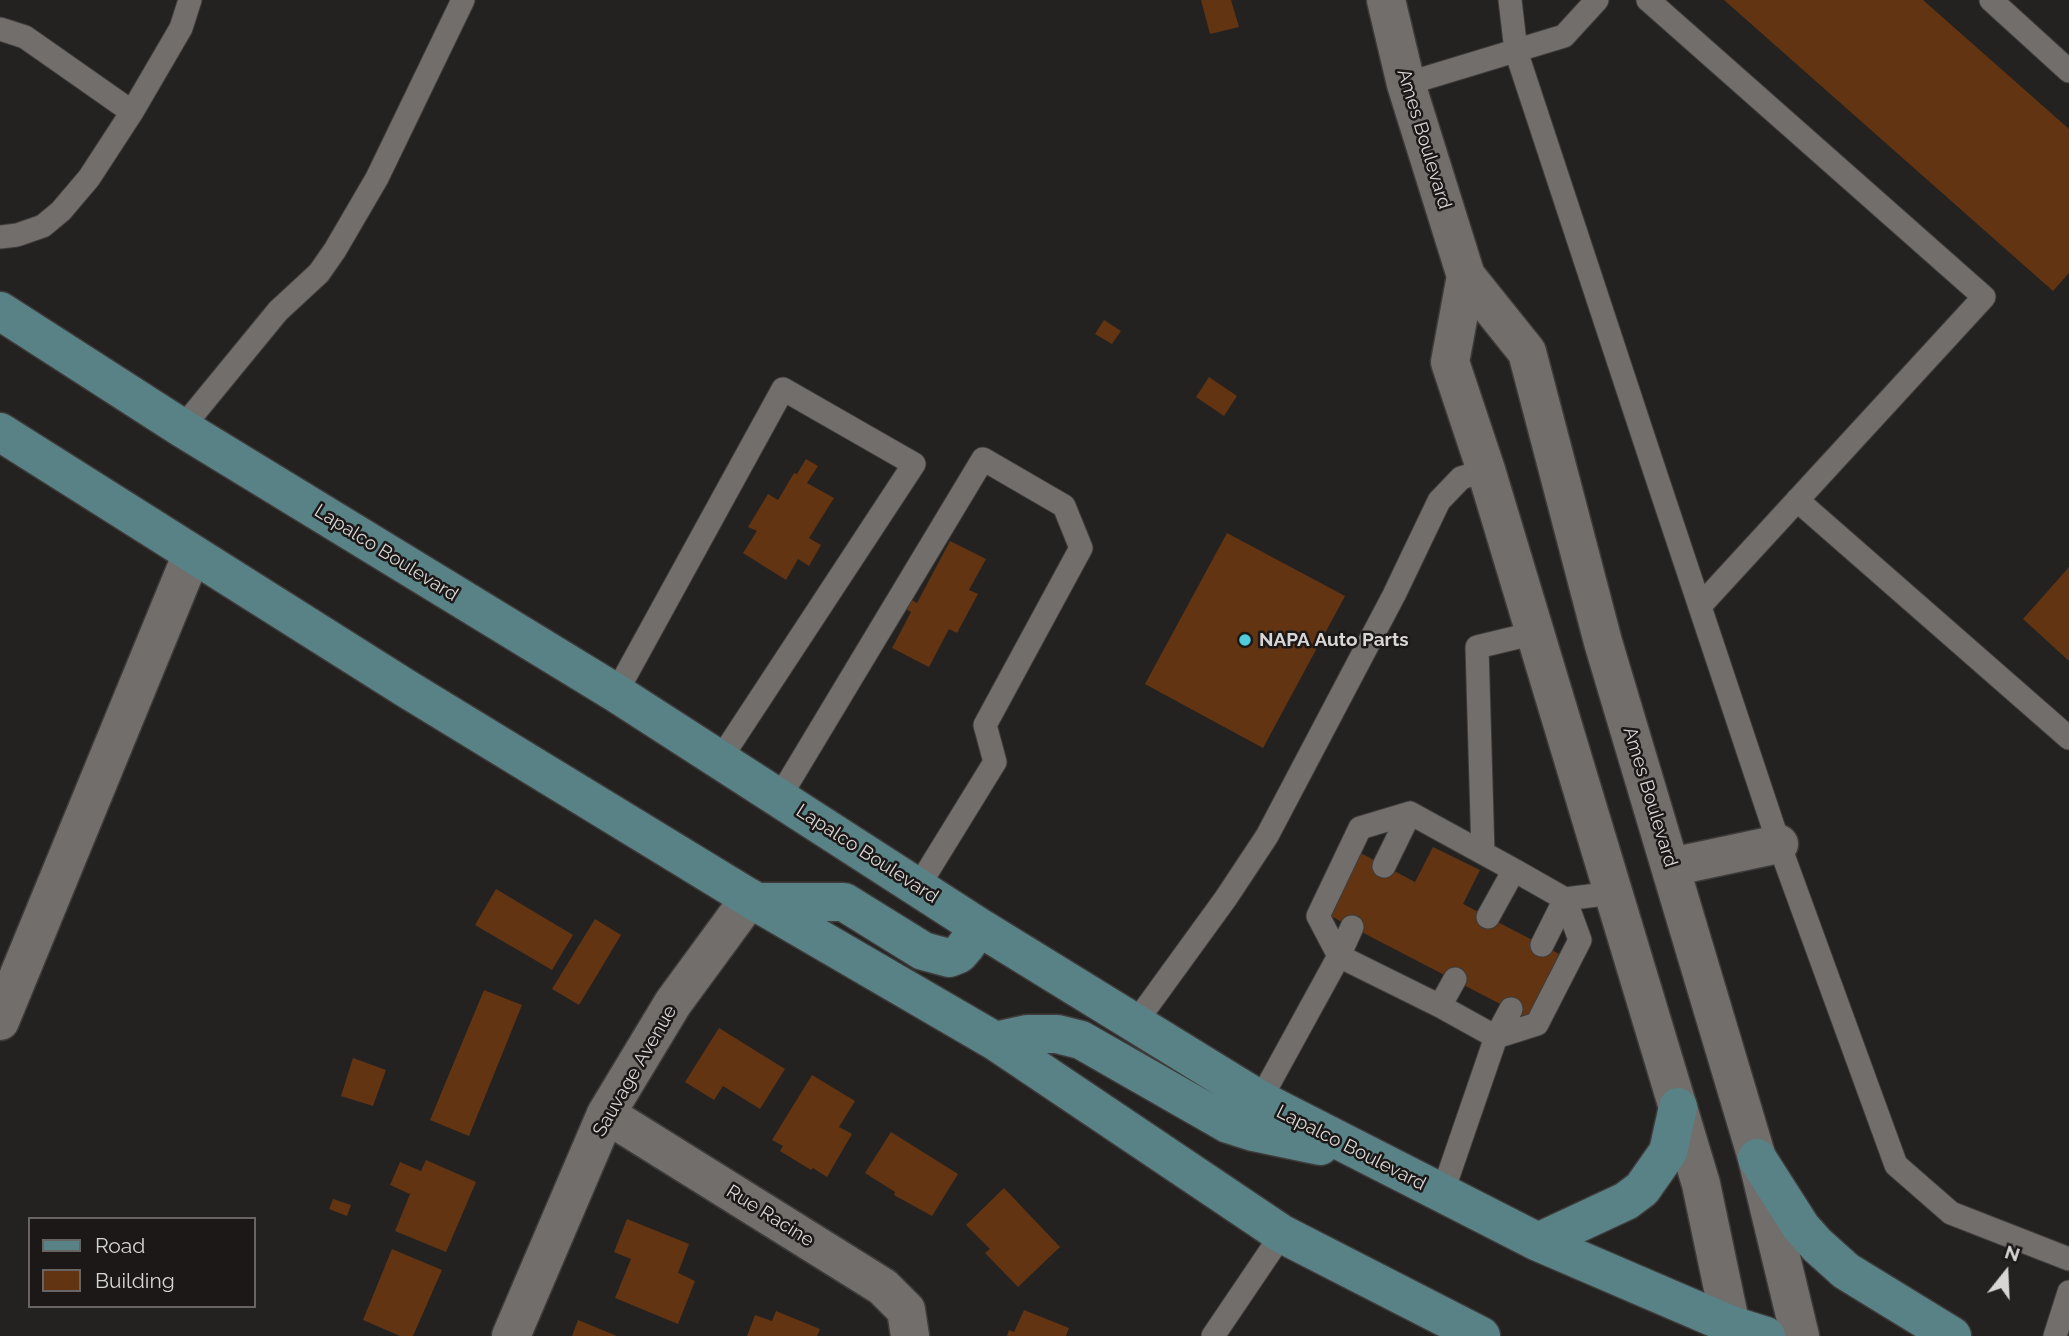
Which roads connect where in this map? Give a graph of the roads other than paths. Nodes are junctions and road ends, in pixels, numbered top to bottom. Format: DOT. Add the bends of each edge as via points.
graph roads {
  1 [pos="190,0"];
  2 [pos="463,0"];
  3 [pos="1386,0"];
  4 [pos="1510,0"];
  5 [pos="1597,0"];
  6 [pos="1648,0"];
  7 [pos="1991,0"];
  8 [pos="0,29"];
  9 [pos="1516,51"];
  10 [pos="2069,71"];
  11 [pos="1406,84"];
  12 [pos="132,112"];
  13 [pos="0,237"];
  14 [pos="1466,276"];
  15 [pos="0,311"];
  16 [pos="182,428"];
  17 [pos="0,432"];
  18 [pos="1486,470"];
  19 [pos="1797,500"];
  20 [pos="192,554"];
  21 [pos="1700,606"];
  22 [pos="1535,633"];
  23 [pos="615,693"];
  24 [pos="2069,738"];
  25 [pos="719,761"];
  26 [pos="779,798"];
  27 [pos="1410,813"];
  28 [pos="1779,844"];
  29 [pos="1482,853"];
  30 [pos="1384,866"];
  31 [pos="1671,867"];
  32 [pos="1514,870"];
  33 [pos="918,887"];
  34 [pos="1613,893"];
  35 [pos="1565,899"];
  36 [pos="753,900"];
  37 [pos="1488,917"];
  38 [pos="979,927"];
  39 [pos="1352,927"];
  40 [pos="1542,945"];
  41 [pos="1339,956"];
  42 [pos="1455,979"];
  43 [pos="1440,1006"];
  44 [pos="1511,1009"];
  45 [pos="0,1021"];
  46 [pos="1136,1022"];
  47 [pos="1496,1037"];
  48 [pos="995,1041"];
  49 [pos="1260,1100"];
  50 [pos="1678,1107"];
  51 [pos="606,1114"];
  52 [pos="1367,1156"];
  53 [pos="1757,1158"];
  54 [pos="1442,1195"];
  55 [pos="1282,1234"];
  56 [pos="1538,1242"];
  57 [pos="2069,1259"];
  58 [pos="2069,1293"];
  59 [pos="1743,1332"];
  60 [pos="511,1336"];
  61 [pos="909,1336"];
  62 [pos="1213,1336"];
  63 [pos="1481,1336"];
  64 [pos="1800,1336"];
  65 [pos="1952,1336"];
  66 [pos="2055,1336"];
  1 -- 12 [label="lane" via="181,28"];
  2 -- 16 [label="lane" via="377,178 335,250"];
  3 -- 11 [label="street, Ames Boulevard"];
  4 -- 9 [label="lane"];
  5 -- 9 [label="lane" via="1564,36"];
  6 -- 19 [label="lane" via="1984,297"];
  7 -- 10 [label="lane"];
  8 -- 12 [label="lane" via="24,37"];
  9 -- 11 [label="lane"];
  9 -- 21 [label="lane"];
  11 -- 14 [label="street, Ames Boulevard"];
  12 -- 13 [label="lane" via="89,178 61,211 43,226"];
  14 -- 18 [label="street, Ames Boulevard" via="1450,362"];
  14 -- 31 [label="street, Ames Boulevard" via="1527,352 1603,642"];
  15 -- 16 [label="main road, Lapalco Boulevard"];
  16 -- 23 [label="main road, Lapalco Boulevard"];
  17 -- 20 [label="main road"];
  18 -- 22 [label="street, Ames Boulevard"];
  18 -- 46 [label="lane" via="1461,478 1439,501 1267,835"];
  19 -- 21 [label="lane"];
  19 -- 24 [label="lane"];
  20 -- 36 [label="main road"];
  20 -- 45 [label="street"];
  21 -- 28 [label="lane"];
  22 -- 29 [label="lane" via="1477,648"];
  22 -- 34 [label="street, Ames Boulevard"];
  23 -- 25 [label="main road, Lapalco Boulevard"];
  23 -- 25 [label="lane" via="783,389 914,464"];
  25 -- 26 [label="main road, Lapalco Boulevard"];
  26 -- 33 [label="main road, Lapalco Boulevard"];
  26 -- 33 [label="lane" via="983,459 1064,506 1081,548 985,726 995,762"];
  27 -- 29 [label="lane"];
  27 -- 30 [label="lane"];
  27 -- 41 [label="lane" via="1360,828 1318,916"];
  28 -- 31 [label="street"];
  28 -- 57 [label="lane" via="1896,1165 1951,1213"];
  29 -- 32 [label="lane"];
  31 -- 53 [label="street, Ames Boulevard"];
  32 -- 35 [label="lane"];
  32 -- 37 [label="lane"];
  33 -- 38 [label="main road, Lapalco Boulevard"];
  34 -- 35 [label="lane"];
  34 -- 50 [label="street, Ames Boulevard"];
  35 -- 40 [label="lane"];
  35 -- 47 [label="lane" via="1580,940 1537,1024"];
  36 -- 38 [label="main road" via="844,902 923,951 949,958 959,954"];
  36 -- 48 [label="main road"];
  36 -- 51 [label="street, Sauvage Avenue" via="673,1003"];
  38 -- 46 [label="main road, Lapalco Boulevard"];
  39 -- 41 [label="lane"];
  41 -- 43 [label="lane"];
  41 -- 49 [label="lane"];
  42 -- 43 [label="lane"];
  43 -- 47 [label="lane"];
  44 -- 47 [label="lane"];
  46 -- 49 [label="main road, Lapalco Boulevard"];
  47 -- 54 [label="lane"];
  48 -- 52 [label="main road" via="1027,1034 1081,1040 1228,1124"];
  48 -- 55 [label="main road"];
  49 -- 52 [label="main road, Lapalco Boulevard"];
  50 -- 56 [label="main road" via="1668,1152 1642,1189"];
  50 -- 59 [label="street, Ames Boulevard"];
  51 -- 60 [label="street, Sauvage Avenue"];
  51 -- 61 [label="street, Rue Racine" via="883,1287 906,1310"];
  52 -- 54 [label="main road, Lapalco Boulevard"];
  53 -- 64 [label="street, Ames Boulevard"];
  53 -- 65 [label="main road" via="1801,1227 1827,1254 1846,1271"];
  54 -- 56 [label="main road, Lapalco Boulevard"];
  55 -- 62 [label="lane"];
  55 -- 63 [label="main road"];
  56 -- 59 [label="main road, Lapalco Boulevard"];
  58 -- 66 [label="lane"];
}
